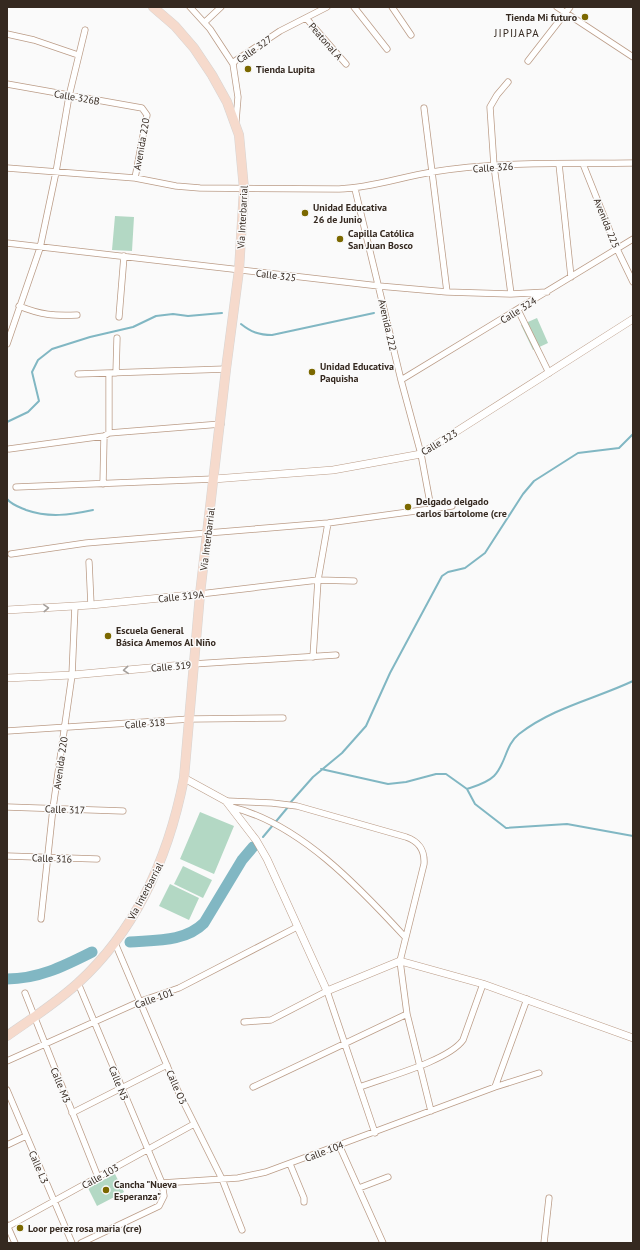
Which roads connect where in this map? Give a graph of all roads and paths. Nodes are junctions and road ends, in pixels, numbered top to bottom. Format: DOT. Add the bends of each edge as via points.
graph roads {
  1 [pos="154,7"];
  2 [pos="190,7"];
  3 [pos="221,7"];
  4 [pos="327,7"];
  5 [pos="354,7"];
  6 [pos="392,7"];
  7 [pos="558,7"];
  8 [pos="570,7"];
  9 [pos="566,12"];
  10 [pos="306,18"];
  11 [pos="205,22"];
  12 [pos="85,30"];
  13 [pos="7,34"];
  14 [pos="410,35"];
  15 [pos="387,49"];
  16 [pos="78,55"];
  17 [pos="633,57"];
  18 [pos="528,61"];
  19 [pos="232,64"];
  20 [pos="346,64"];
  21 [pos="508,82"];
  22 [pos="7,84"];
  23 [pos="69,96"];
  24 [pos="424,108"];
  25 [pos="146,111"];
  26 [pos="236,122"];
  27 [pos="633,163"];
  28 [pos="560,164"];
  29 [pos="583,164"];
  30 [pos="494,166"];
  31 [pos="7,168"];
  32 [pos="56,172"];
  33 [pos="432,172"];
  34 [pos="135,178"];
  35 [pos="244,189"];
  36 [pos="355,189"];
  37 [pos="633,239"];
  38 [pos="7,243"];
  39 [pos="40,248"];
  40 [pos="617,249"];
  41 [pos="124,256"];
  42 [pos="239,270"];
  43 [pos="571,277"];
  44 [pos="633,282"];
  45 [pos="379,286"];
  46 [pos="447,292"];
  47 [pos="547,292"];
  48 [pos="511,294"];
  49 [pos="19,306"];
  50 [pos="518,310"];
  51 [pos="77,315"];
  52 [pos="119,317"];
  53 [pos="633,319"];
  54 [pos="117,338"];
  55 [pos="7,344"];
  56 [pos="226,369"];
  57 [pos="113,373"];
  58 [pos="549,373"];
  59 [pos="78,374"];
  60 [pos="401,380"];
  61 [pos="221,424"];
  62 [pos="109,433"];
  63 [pos="104,436"];
  64 [pos="9,449"];
  65 [pos="421,454"];
  66 [pos="214,479"];
  67 [pos="103,484"];
  68 [pos="16,487"];
  69 [pos="452,506"];
  70 [pos="431,508"];
  71 [pos="328,523"];
  72 [pos="208,534"];
  73 [pos="11,554"];
  74 [pos="90,562"];
  75 [pos="318,580"];
  76 [pos="354,581"];
  77 [pos="200,594"];
  78 [pos="91,605"];
  79 [pos="75,606"];
  80 [pos="7,610"];
  81 [pos="336,655"];
  82 [pos="313,657"];
  83 [pos="193,664"];
  84 [pos="72,675"];
  85 [pos="7,678"];
  86 [pos="283,718"];
  87 [pos="190,719"];
  88 [pos="64,729"];
  89 [pos="7,731"];
  90 [pos="184,778"];
  91 [pos="229,804"];
  92 [pos="7,807"];
  93 [pos="53,808"];
  94 [pos="123,811"];
  95 [pos="7,856"];
  96 [pos="48,858"];
  97 [pos="97,859"];
  98 [pos="41,920"];
  99 [pos="297,927"];
  100 [pos="405,937"];
  101 [pos="115,943"];
  102 [pos="400,961"];
  103 [pos="78,983"];
  104 [pos="483,984"];
  105 [pos="327,992"];
  106 [pos="25,993"];
  107 [pos="527,999"];
  108 [pos="141,1001"];
  109 [pos="407,1014"];
  110 [pos="34,1018"];
  111 [pos="94,1022"];
  112 [pos="244,1022"];
  113 [pos="7,1036"];
  114 [pos="633,1038"];
  115 [pos="45,1044"];
  116 [pos="343,1044"];
  117 [pos="7,1061"];
  118 [pos="167,1065"];
  119 [pos="420,1065"];
  120 [pos="539,1073"];
  121 [pos="253,1087"];
  122 [pos="360,1087"];
  123 [pos="495,1087"];
  124 [pos="121,1088"];
  125 [pos="7,1090"];
  126 [pos="431,1111"];
  127 [pos="72,1113"];
  128 [pos="194,1124"];
  129 [pos="375,1133"];
  130 [pos="26,1136"];
  131 [pos="7,1145"];
  132 [pos="339,1145"];
  133 [pos="147,1150"];
  134 [pos="290,1164"];
  135 [pos="98,1177"];
  136 [pos="388,1177"];
  137 [pos="222,1179"];
  138 [pos="162,1183"];
  139 [pos="359,1188"];
  140 [pos="549,1198"];
  141 [pos="54,1202"];
  142 [pos="304,1202"];
  143 [pos="7,1226"];
  144 [pos="242,1230"];
  145 [pos="15,1243"];
  146 [pos="72,1243"];
  147 [pos="81,1243"];
  148 [pos="383,1243"];
  149 [pos="544,1243"];
  1 -- 26 [label="main road, Vía Interbarrial" via="175,26 200,57 220,88"];
  2 -- 11 [label="street"];
  3 -- 11 [label="street"];
  4 -- 10 [label="street, Calle 327"];
  5 -- 15 [label="street"];
  6 -- 14 [label="street"];
  7 -- 9 [label="street"];
  8 -- 9 [label="street"];
  9 -- 17 [label="street"];
  9 -- 18 [label="street"];
  10 -- 19 [label="street, Calle 327" via="257,45"];
  10 -- 20 [label="street, Peatonal A"];
  11 -- 19 [label="street"];
  12 -- 16 [label="street"];
  13 -- 16 [label="street"];
  16 -- 23 [label="street"];
  19 -- 26 [label="street, Calle 327" via="238,97"];
  21 -- 30 [label="street" via="496,95 490,107"];
  22 -- 23 [label="street, Calle 326B"];
  23 -- 25 [label="street, Calle 326B" via="142,108"];
  23 -- 32 [label="street"];
  24 -- 33 [label="street"];
  25 -- 34 [label="street, Avenida 220"];
  26 -- 35 [label="main road, Vía Interbarrial"];
  27 -- 29 [label="street, Calle 326"];
  28 -- 29 [label="street, Calle 326"];
  28 -- 30 [label="street, Calle 326"];
  28 -- 43 [label="street"];
  29 -- 40 [label="street, Avenida 225"];
  30 -- 33 [label="street, Calle 326"];
  30 -- 48 [label="street"];
  31 -- 32 [label="street"];
  32 -- 34 [label="street"];
  32 -- 39 [label="street"];
  33 -- 36 [label="street, Calle 326"];
  33 -- 46 [label="street"];
  34 -- 35 [label="street" via="176,186"];
  35 -- 36 [label="street"];
  35 -- 42 [label="main road, Vía Interbarrial"];
  36 -- 45 [label="street, Avenida 222"];
  37 -- 40 [label="street, Calle 324"];
  38 -- 39 [label="street, Calle 325"];
  39 -- 41 [label="street, Calle 325"];
  39 -- 49 [label="street"];
  40 -- 43 [label="street, Calle 324"];
  40 -- 44 [label="street, Avenida 225"];
  41 -- 42 [label="street, Calle 325"];
  41 -- 52 [label="street"];
  42 -- 45 [label="street, Calle 325"];
  42 -- 56 [label="main road, Vía Interbarrial"];
  43 -- 47 [label="street, Calle 324"];
  45 -- 46 [label="street, Calle 325"];
  45 -- 60 [label="street, Avenida 222"];
  46 -- 48 [label="street, Calle 325"];
  47 -- 48 [label="street, Calle 325"];
  47 -- 50 [label="street, Calle 324"];
  49 -- 51 [label="street" via="51,316"];
  49 -- 55 [label="street"];
  50 -- 58 [label="street"];
  50 -- 60 [label="street, Calle 324"];
  53 -- 58 [label="street, Calle 323"];
  54 -- 57 [label="street"];
  56 -- 57 [label="street"];
  56 -- 61 [label="main road, Vía Interbarrial"];
  57 -- 59 [label="street"];
  57 -- 62 [label="street"];
  58 -- 65 [label="street, Calle 323"];
  60 -- 65 [label="street, Avenida 222"];
  61 -- 62 [label="street"];
  61 -- 66 [label="main road, Vía Interbarrial"];
  62 -- 63 [label="street"];
  63 -- 64 [label="street"];
  63 -- 67 [label="street"];
  65 -- 66 [label="street, Calle 323" via="333,470"];
  65 -- 70 [label="street, Avenida 222"];
  66 -- 67 [label="street"];
  66 -- 72 [label="main road, Vía Interbarrial"];
  67 -- 68 [label="street"];
  69 -- 70 [label="street"];
  70 -- 71 [label="street"];
  71 -- 72 [label="street"];
  71 -- 75 [label="street"];
  72 -- 73 [label="street" via="86,543"];
  72 -- 77 [label="main road, Vía Interbarrial"];
  74 -- 78 [label="street"];
  75 -- 76 [label="street, Calle 319A"];
  75 -- 77 [label="street, Calle 319A"];
  75 -- 82 [label="street"];
  77 -- 78 [label="street, Calle 319A"];
  77 -- 83 [label="main road, Vía Interbarrial"];
  78 -- 79 [label="street, Calle 319A"];
  80 -- 79 [label="street, Calle 319A, one-way"];
  79 -- 84 [label="street, Avenida 220"];
  81 -- 82 [label="street, Calle 319"];
  82 -- 83 [label="street, Calle 319"];
  83 -- 84 [label="street, Calle 319, one-way"];
  83 -- 87 [label="main road, Vía Interbarrial"];
  84 -- 85 [label="street, Calle 319"];
  84 -- 88 [label="street, Avenida 220"];
  86 -- 87 [label="street, Calle 318"];
  87 -- 88 [label="street, Calle 318"];
  87 -- 90 [label="main road, Vía Interbarrial"];
  88 -- 89 [label="street, Calle 318"];
  88 -- 93 [label="street, Avenida 220"];
  90 -- 91 [label="street"];
  90 -- 101 [label="main road, Vía Interbarrial" via="179,805 162,858 139,906"];
  91 -- 99 [label="street" via="262,850"];
  91 -- 100 [label="street" via="287,830 357,885"];
  91 -- 100 [label="street" via="297,806 406,836 419,844 424,853 424,864"];
  92 -- 93 [label="street, Calle 317"];
  93 -- 94 [label="street, Calle 317"];
  93 -- 96 [label="street, Avenida 220"];
  95 -- 96 [label="street, Calle 316"];
  96 -- 97 [label="street, Calle 316"];
  96 -- 98 [label="street, Avenida 220"];
  99 -- 105 [label="street"];
  99 -- 108 [label="street, Calle 101" via="180,988"];
  100 -- 102 [label="street"];
  101 -- 103 [label="main road, Vía Interbarrial"];
  101 -- 108 [label="street, Calle O3"];
  102 -- 104 [label="street"];
  102 -- 105 [label="street"];
  102 -- 109 [label="street"];
  103 -- 110 [label="main road, Vía Interbarrial"];
  103 -- 111 [label="street, Calle N3"];
  104 -- 107 [label="street"];
  104 -- 119 [label="street" via="463,1040 451,1052"];
  105 -- 112 [label="street" via="271,1020"];
  105 -- 116 [label="street"];
  106 -- 110 [label="street, Calle M3"];
  107 -- 114 [label="street"];
  107 -- 123 [label="street"];
  108 -- 111 [label="street, Calle 101"];
  108 -- 118 [label="street, Calle O3"];
  109 -- 116 [label="street"];
  109 -- 119 [label="street"];
  110 -- 113 [label="main road, Vía Interbarrial"];
  110 -- 115 [label="street, Calle M3"];
  111 -- 115 [label="street, Calle 101"];
  111 -- 124 [label="street, Calle N3"];
  115 -- 117 [label="street, Calle 101"];
  115 -- 127 [label="street, Calle M3"];
  116 -- 121 [label="street"];
  116 -- 122 [label="street"];
  118 -- 124 [label="street"];
  118 -- 128 [label="street, Calle O3"];
  119 -- 122 [label="street"];
  119 -- 126 [label="street"];
  120 -- 123 [label="street, Calle 104"];
  122 -- 129 [label="street"];
  123 -- 126 [label="street, Calle 104"];
  124 -- 127 [label="street"];
  124 -- 133 [label="street, Calle N3"];
  125 -- 130 [label="street, Calle L3"];
  126 -- 129 [label="street, Calle 104"];
  127 -- 135 [label="street, Calle M3"];
  128 -- 133 [label="street, Calle 103"];
  128 -- 137 [label="street, Calle O3"];
  129 -- 132 [label="street, Calle 104"];
  130 -- 131 [label="street"];
  130 -- 141 [label="street, Calle L3"];
  132 -- 134 [label="street, Calle 104"];
  132 -- 139 [label="street"];
  133 -- 135 [label="street, Calle 103"];
  133 -- 138 [label="street, Calle N3"];
  134 -- 137 [label="street, Calle 104" via="266,1172"];
  134 -- 142 [label="street"];
  135 -- 141 [label="street, Calle 103"];
  136 -- 139 [label="street"];
  137 -- 138 [label="street, Calle 104"];
  137 -- 144 [label="street, Calle O3"];
  138 -- 147 [label="street" via="164,1196 159,1206"];
  139 -- 148 [label="street"];
  140 -- 149 [label="street"];
  141 -- 143 [label="street, Calle 103"];
  141 -- 146 [label="street, Calle L3"];
  143 -- 145 [label="street"];
}
